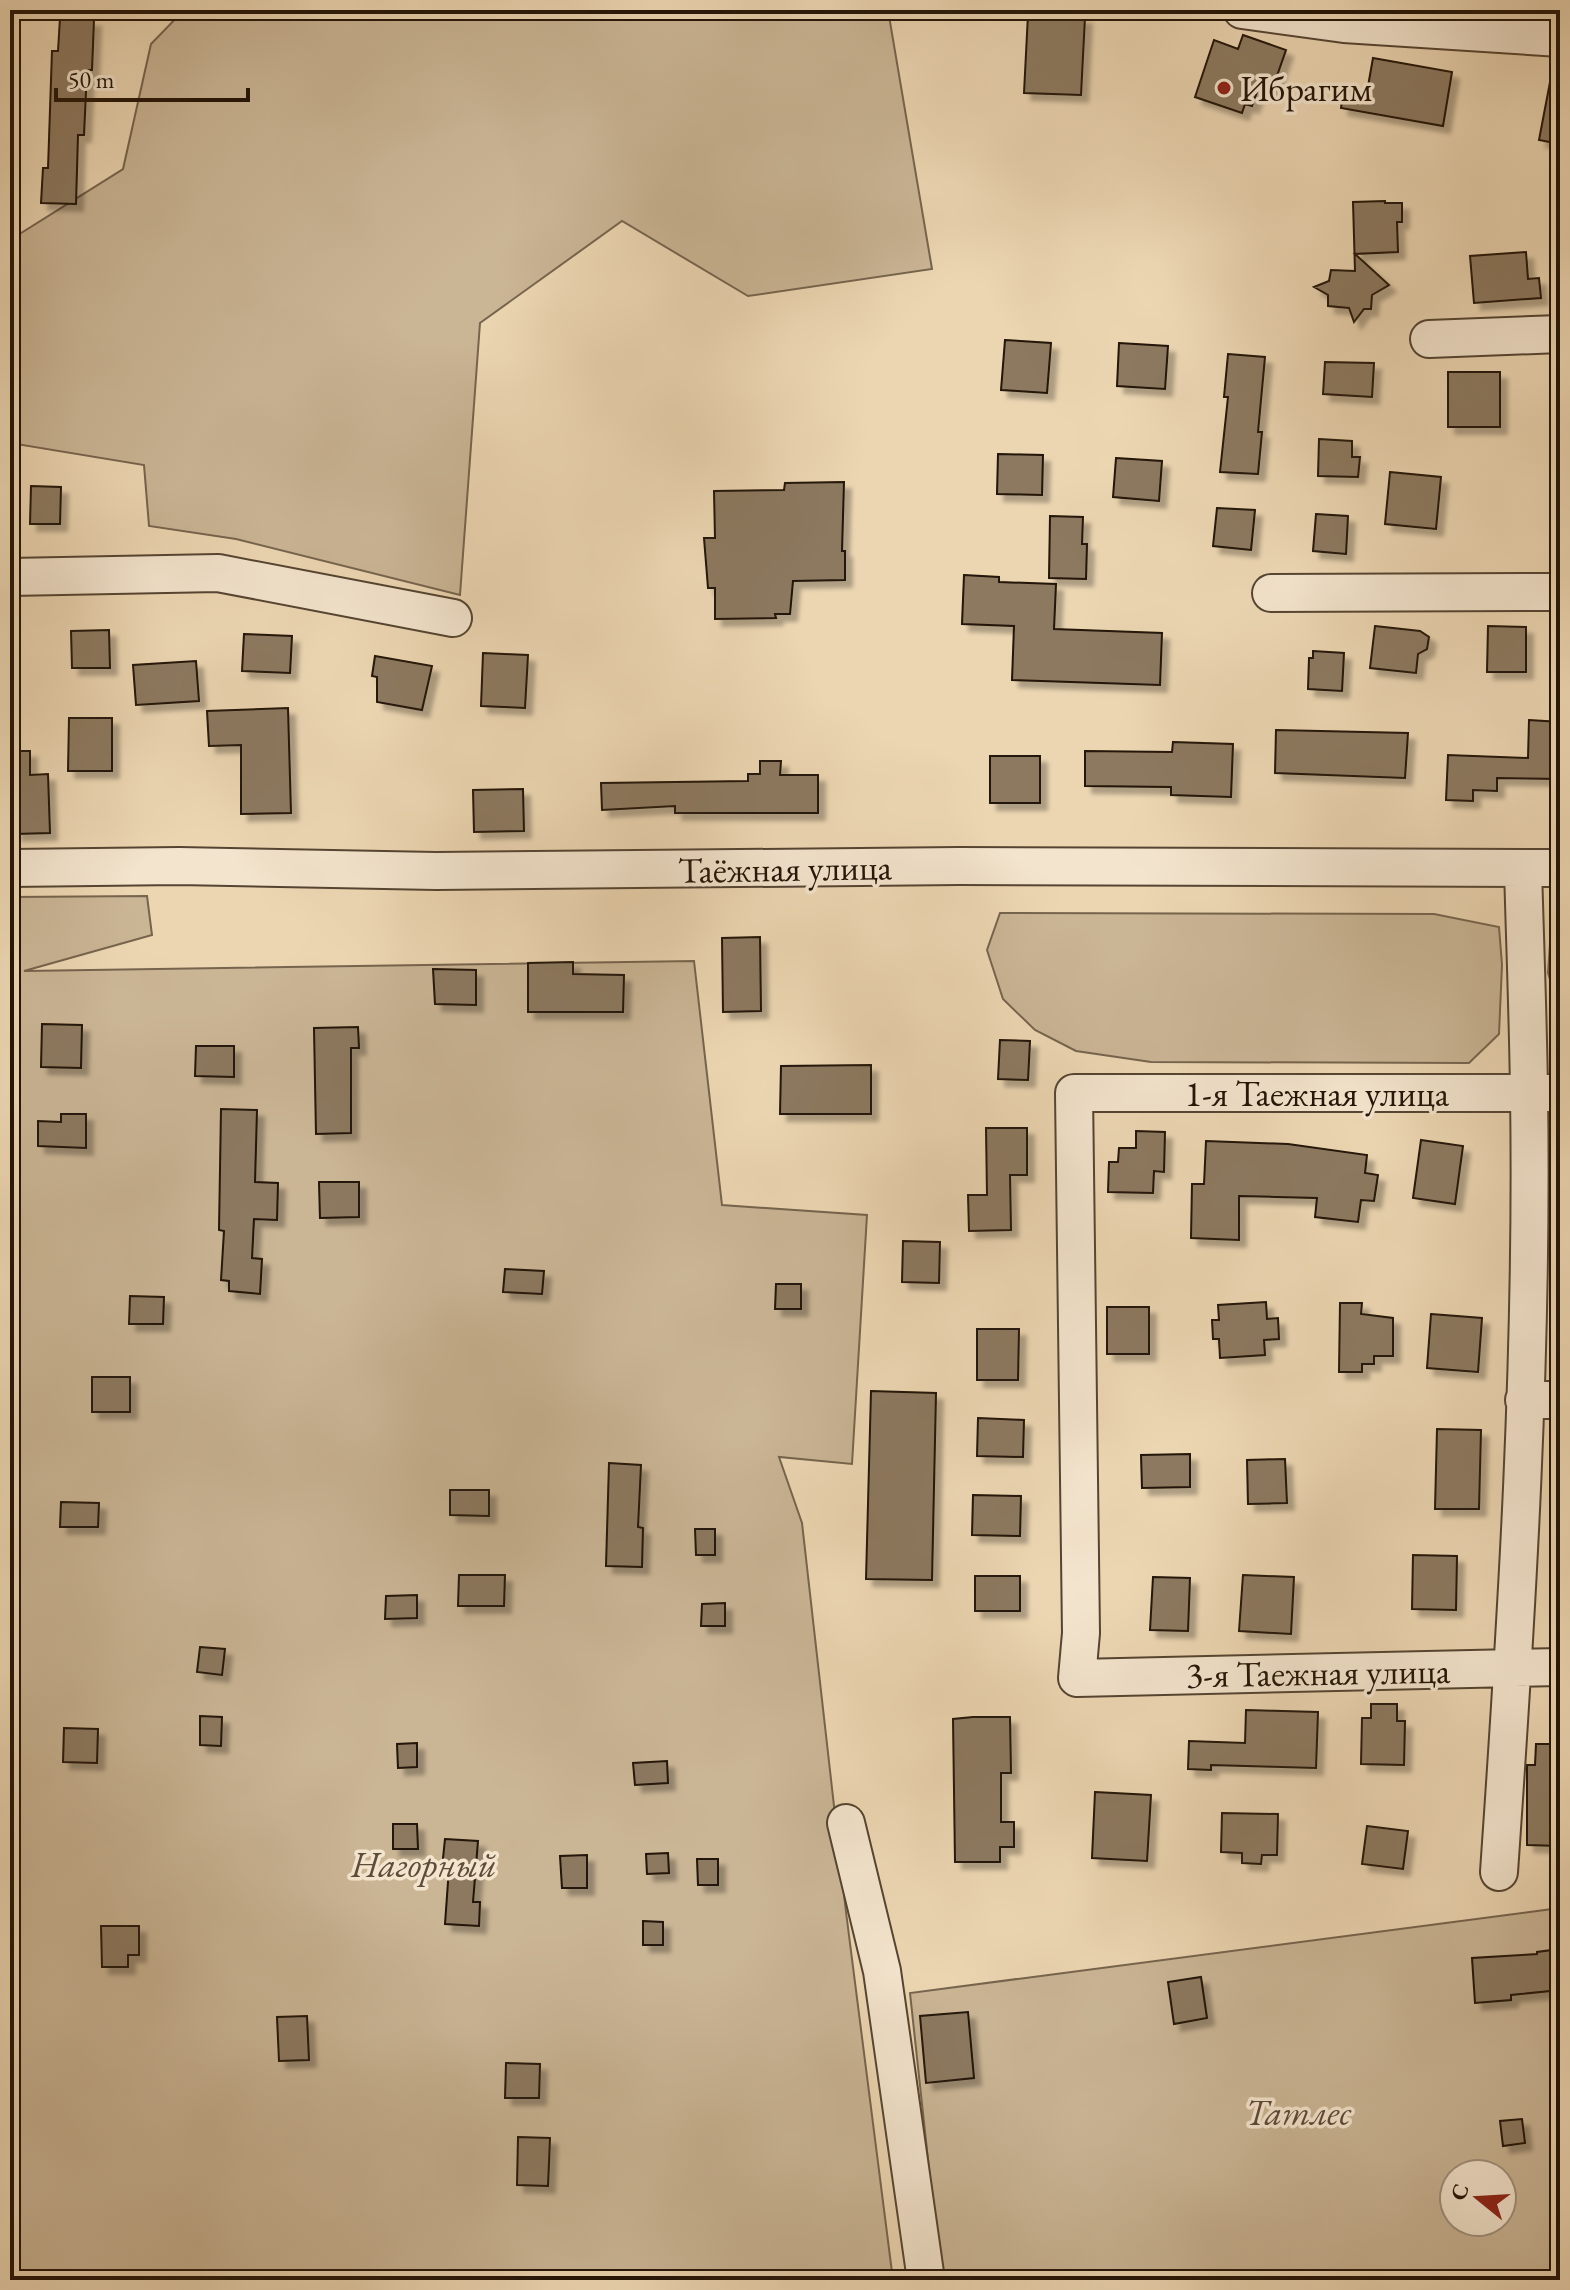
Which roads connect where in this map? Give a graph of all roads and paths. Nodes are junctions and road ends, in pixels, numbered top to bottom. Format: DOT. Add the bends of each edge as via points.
graph roads {
  1 [pos="1242,10"];
  2 [pos="1560,38"];
  3 [pos="1560,334"];
  4 [pos="1429,339"];
  5 [pos="10,577"];
  6 [pos="1560,592"];
  7 [pos="1271,593"];
  8 [pos="453,618"];
  9 [pos="10,868"];
  10 [pos="1523,868"];
  11 [pos="1560,868"];
  12 [pos="1545,1093"];
  13 [pos="1524,1400"];
  14 [pos="1560,1400"];
  15 [pos="1513,1667"];
  16 [pos="1560,1667"];
  17 [pos="1077,1678"];
  18 [pos="846,1823"];
  19 [pos="1499,1872"];
  20 [pos="926,2280"];
  1 -- 2 [label="street" via="1344,24"];
  3 -- 4 [label="street"];
  5 -- 8 [label="street" via="218,573"];
  6 -- 7 [label="street"];
  9 -- 10 [label="street, Таёжная улица"];
  10 -- 11 [label="street, Таёжная улица"];
  10 -- 12 [label="street"];
  12 -- 13 [label="street"];
  12 -- 17 [label="street, 1-я Таежная улица" via="1074,1093 1081,1633"];
  13 -- 14 [label="street"];
  13 -- 15 [label="street"];
  15 -- 16 [label="street, 3-я Таежная улица"];
  15 -- 17 [label="street, 3-я Таежная улица"];
  15 -- 19 [label="street"];
  18 -- 20 [label="street" via="882,1971"];
}
